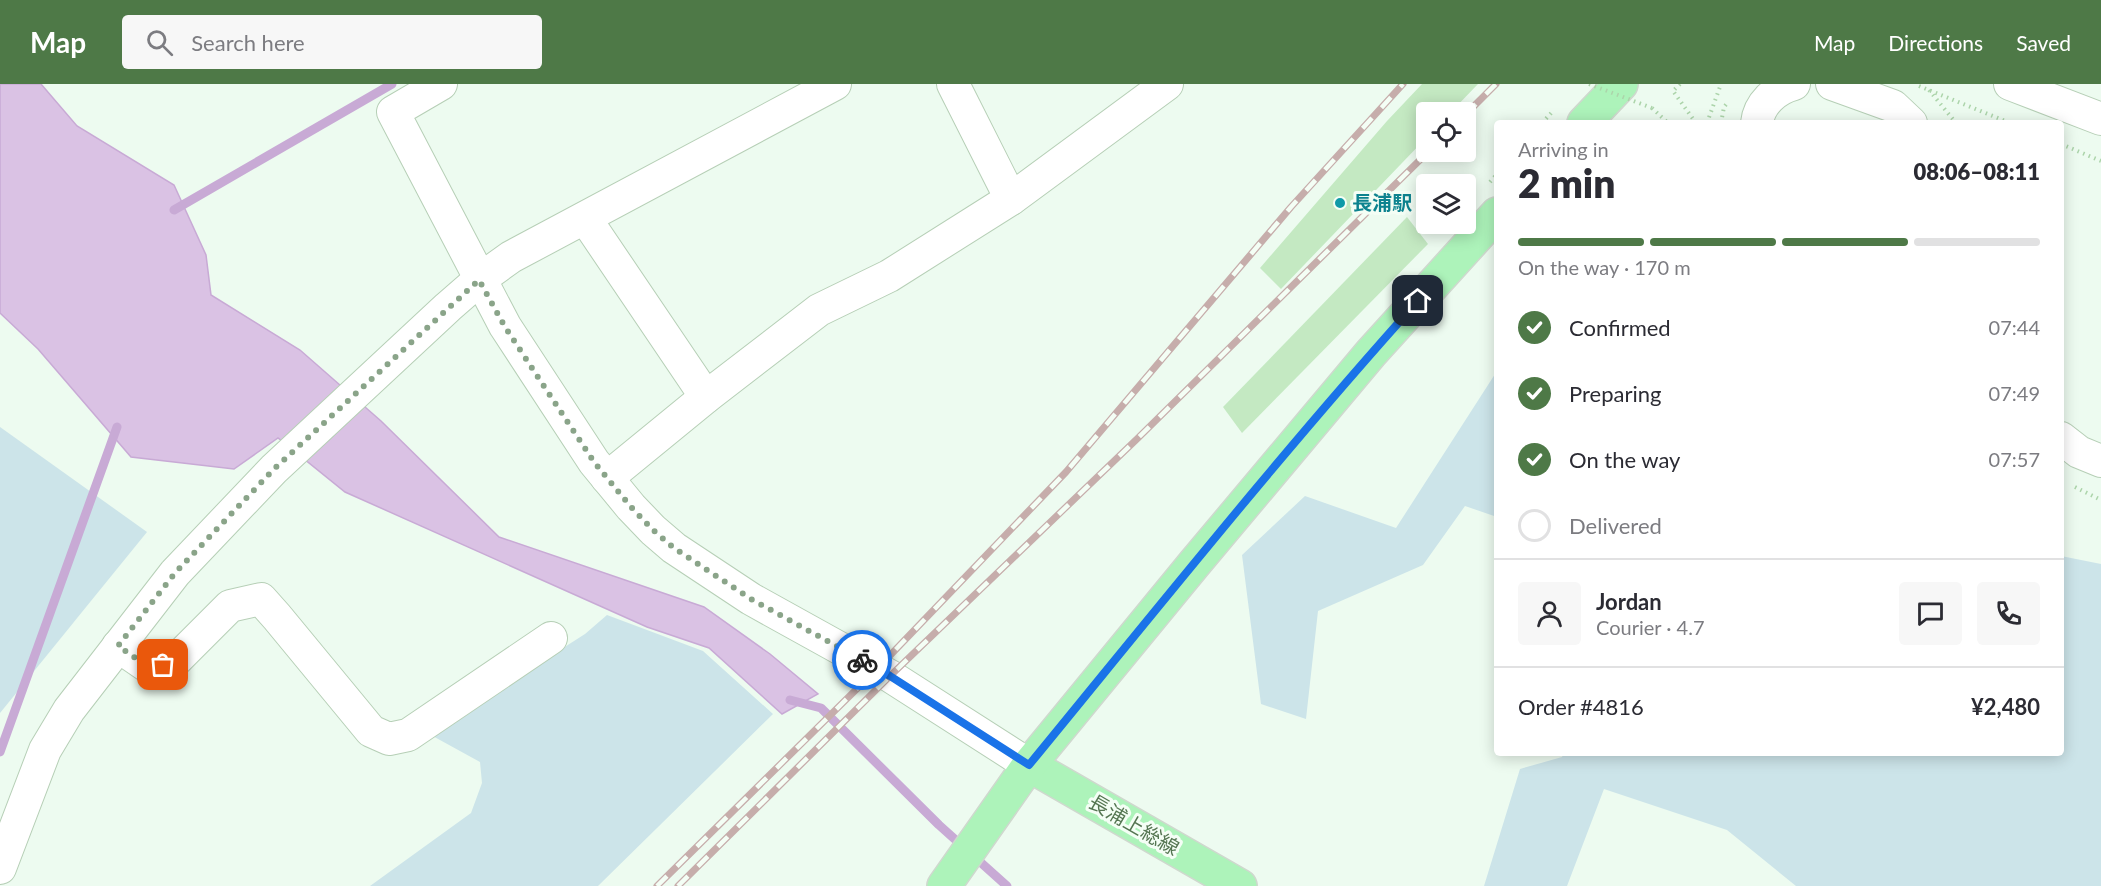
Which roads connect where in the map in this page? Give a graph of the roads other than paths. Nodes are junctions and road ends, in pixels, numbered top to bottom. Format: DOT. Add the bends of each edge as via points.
graph roads {
  1 [pos="441,84"];
  2 [pos="835,84"];
  3 [pos="953,84"];
  4 [pos="1167,84"];
  5 [pos="1621,84"];
  6 [pos="1794,84"];
  7 [pos="1832,84"];
  8 [pos="2010,84"];
  9 [pos="2101,119"];
  10 [pos="1587,120"];
  11 [pos="1757,120"];
  12 [pos="1908,120"];
  13 [pos="1011,199"];
  14 [pos="1494,217"];
  15 [pos="585,218"];
  16 [pos="479,280"];
  17 [pos="706,397"];
  18 [pos="2064,440"];
  19 [pos="2101,461"];
  20 [pos="607,478"];
  21 [pos="551,638"];
  22 [pos="118,646"];
  23 [pos="1029,765"];
  24 [pos="0,868"];
  25 [pos="944,886"];
  26 [pos="1240,886"];
  1 -- 16 [label="street" via="393,112"];
  2 -- 15 [label="street"];
  3 -- 13 [label="street"];
  4 -- 13 [label="street"];
  5 -- 10 [label="main road"];
  6 -- 11 [label="street" via="1769,98 1758,111"];
  7 -- 12 [label="street" via="1893,106"];
  8 -- 9 [label="street"];
  13 -- 17 [label="street" via="889,276 819,310"];
  14 -- 23 [label="main road" via="1363,363"];
  15 -- 16 [label="street" via="511,257"];
  15 -- 17 [label="street"];
  16 -- 20 [label="street" via="505,327"];
  16 -- 22 [label="street" via="274,469 175,573"];
  17 -- 20 [label="street"];
  18 -- 19 [label="street"];
  20 -- 23 [label="street" via="674,548 751,599 890,676"];
  21 -- 22 [label="street" via="408,735 389,739 371,731 261,599 230,606 175,661 150,668"];
  22 -- 24 [label="street" via="69,710 45,750"];
  23 -- 25 [label="main road"];
  23 -- 26 [label="main road, 長浦上総線"];
}
